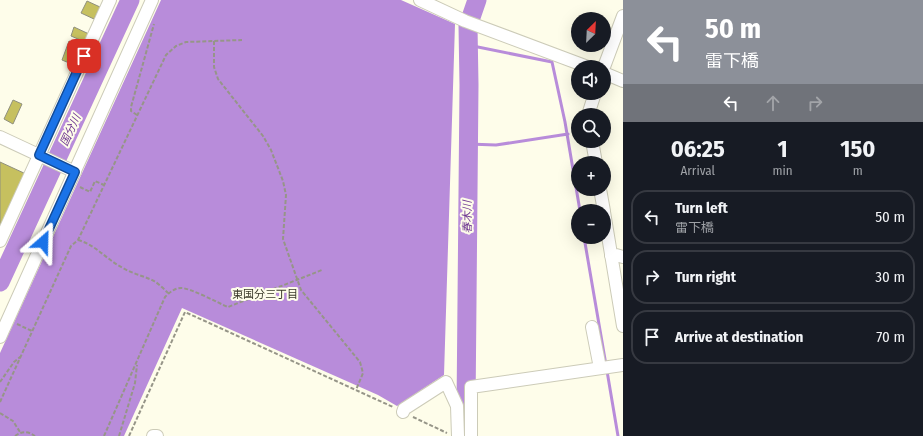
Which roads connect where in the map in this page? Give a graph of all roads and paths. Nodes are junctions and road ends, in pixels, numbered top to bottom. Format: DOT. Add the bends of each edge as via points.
graph roads {
  1 [pos="110,0"];
  2 [pos="152,0"];
  3 [pos="420,0"];
  4 [pos="623,16"];
  5 [pos="145,17"];
  6 [pos="242,40"];
  7 [pos="214,41"];
  8 [pos="607,60"];
  9 [pos="571,61"];
  10 [pos="611,76"];
  11 [pos="623,81"];
  12 [pos="137,115"];
  13 [pos="0,137"];
  14 [pos="40,155"];
  15 [pos="71,170"];
  16 [pos="75,185"];
  17 [pos="104,185"];
  18 [pos="611,236"];
  19 [pos="78,240"];
  20 [pos="0,241"];
  21 [pos="617,257"];
  22 [pos="322,270"];
  23 [pos="298,280"];
  24 [pos="168,293"];
  25 [pos="592,326"];
  26 [pos="623,326"];
  27 [pos="4,328"];
  28 [pos="32,331"];
  29 [pos="21,356"];
  30 [pos="137,362"];
  31 [pos="623,365"];
  32 [pos="600,368"];
  33 [pos="0,382"];
  34 [pos="356,390"];
  35 [pos="0,402"];
  36 [pos="403,412"];
  37 [pos="0,413"];
  38 [pos="20,432"];
  39 [pos="15,436"];
  40 [pos="35,436"];
  41 [pos="104,436"];
  42 [pos="118,436"];
  43 [pos="128,436"];
  44 [pos="153,436"];
  45 [pos="157,436"];
  46 [pos="452,436"];
  47 [pos="458,436"];
  48 [pos="471,436"];
  1 -- 14 [label="street"];
  2 -- 5 [label="street"];
  3 -- 9 [label="street" via="469,22"];
  4 -- 8 [label="street"];
  5 -- 12 [label="path" via="152,19 154,23 131,107 131,111"];
  5 -- 15 [label="street"];
  6 -- 7 [label="path"];
  7 -- 12 [label="path" via="186,42 171,50 162,61"];
  7 -- 23 [label="path" via="214,67 218,79 267,142 283,181 286,195 282,239"];
  10 -- 11 [label="street"];
  12 -- 17 [label="path"];
  13 -- 14 [label="street"];
  14 -- 15 [label="street"];
  14 -- 20 [label="street"];
  15 -- 27 [label="street"];
  16 -- 17 [label="path" via="90,192 94,181"];
  17 -- 19 [label="path"];
  18 -- 21 [label="street"];
  19 -- 24 [label="path" via="99,250 123,268 156,282"];
  19 -- 28 [label="path" via="71,246"];
  21 -- 26 [label="street"];
  22 -- 23 [label="path"];
  23 -- 24 [label="path" via="228,307 186,289 175,289"];
  23 -- 34 [label="path" via="301,290 360,362 364,373"];
  24 -- 30 [label="path"];
  25 -- 32 [label="street"];
  27 -- 28 [label="path"];
  28 -- 29 [label="path"];
  29 -- 33 [label="path"];
  29 -- 35 [label="path"];
  30 -- 41 [label="path"];
  30 -- 42 [label="path" via="135,383"];
  31 -- 32 [label="street"];
  32 -- 48 [label="street" via="471,387"];
  34 -- 36 [label="path"];
  34 -- 43 [label="path" via="185,312"];
  36 -- 46 [label="path"];
  36 -- 47 [label="street" via="446,382 457,406"];
  37 -- 38 [label="path" via="13,421"];
  38 -- 39 [label="path"];
  38 -- 40 [label="path"];
  44 -- 45 [label="street"];
}
